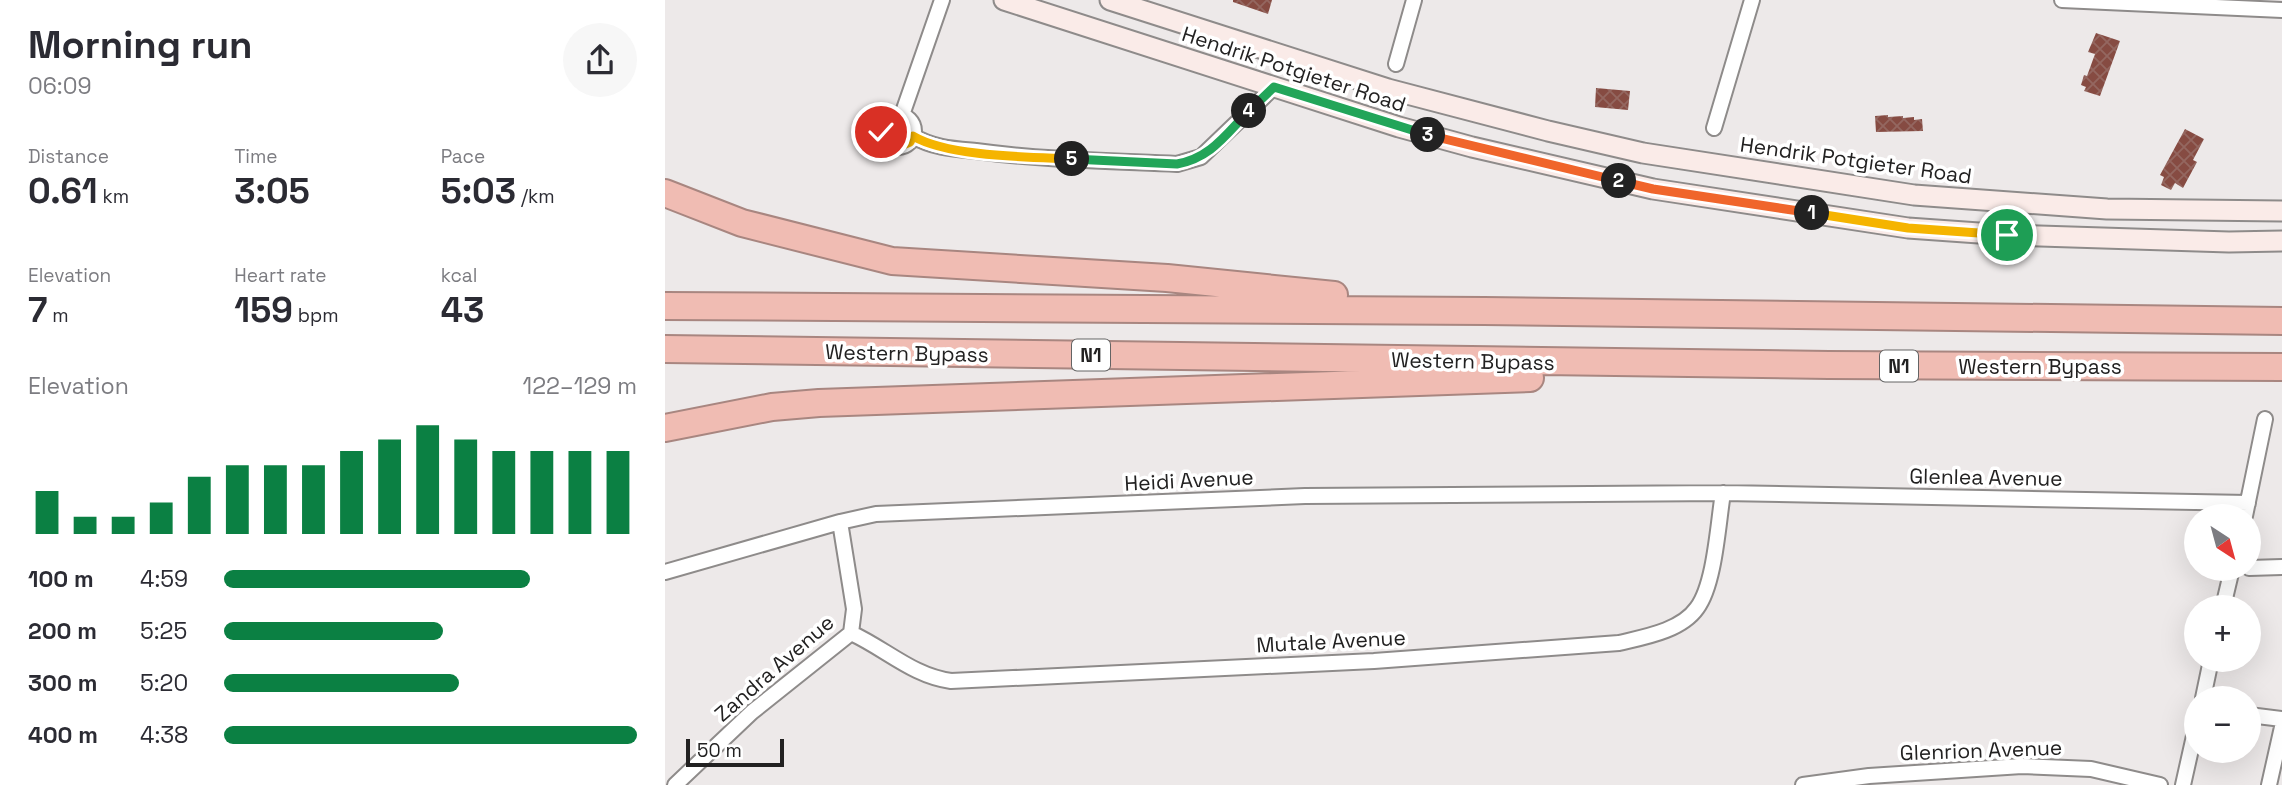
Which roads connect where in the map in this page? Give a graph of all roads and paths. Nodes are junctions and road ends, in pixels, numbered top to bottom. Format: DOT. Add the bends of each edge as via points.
graph roads {
  1 [pos="942,0"];
  2 [pos="1004,0"];
  3 [pos="1110,0"];
  4 [pos="1414,0"];
  5 [pos="1752,0"];
  6 [pos="2062,0"];
  7 [pos="2282,10"];
  8 [pos="1396,64"];
  9 [pos="1274,87"];
  10 [pos="902,115"];
  11 [pos="1714,128"];
  12 [pos="913,136"];
  13 [pos="665,193"];
  14 [pos="2282,211"];
  15 [pos="2282,241"];
  16 [pos="665,306"];
  17 [pos="1484,311"];
  18 [pos="2282,321"];
  19 [pos="665,349"];
  20 [pos="1829,366"];
  21 [pos="2282,367"];
  22 [pos="2265,419"];
  23 [pos="665,428"];
  24 [pos="1723,492"];
  25 [pos="2248,504"];
  26 [pos="2184,508"];
  27 [pos="840,522"];
  28 [pos="2282,567"];
  29 [pos="2261,568"];
  30 [pos="665,572"];
  31 [pos="852,633"];
  32 [pos="2261,716"];
  33 [pos="2282,719"];
  34 [pos="2282,727"];
  35 [pos="2188,763"];
  36 [pos="675,785"];
  37 [pos="1803,785"];
  38 [pos="2160,785"];
  39 [pos="2183,785"];
  40 [pos="2269,785"];
  1 -- 10 [label="street"];
  2 -- 9 [label="main road, Hendrik Potgieter Road"];
  3 -- 14 [label="main road, Hendrik Potgieter Road" via="1388,89 1643,153 1914,195 2107,209"];
  4 -- 8 [label="street"];
  5 -- 11 [label="street"];
  6 -- 7 [label="street"];
  9 -- 12 [label="street" via="1201,158 1177,164 1006,155 943,148"];
  9 -- 15 [label="main road, Hendrik Potgieter Road" via="1472,147 1653,189 1881,224 2007,235"];
  10 -- 12 [label="street" via="912,123"];
  10 -- 12 [label="street" via="885,120 883,138 898,147"];
  13 -- 17 [label="highway" via="742,223 892,261 1167,278"];
  16 -- 17 [label="highway, Western Bypass / N1"];
  17 -- 18 [label="highway, Western Bypass / N1"];
  19 -- 20 [label="highway, Western Bypass / N1"];
  20 -- 21 [label="highway, Western Bypass / N1"];
  20 -- 23 [label="highway" via="820,403 772,407"];
  22 -- 25 [label="street"];
  24 -- 26 [label="street, Glenlea Avenue"];
  24 -- 27 [label="street, Heidi Avenue" via="1305,496 876,514"];
  24 -- 31 [label="street, Mutale Avenue" via="1710,574 1696,610 1677,625 1619,643 1374,661 951,681 911,670"];
  27 -- 30 [label="street, Heidi Avenue"];
  27 -- 31 [label="street, Zandra Avenue" via="854,609"];
  28 -- 29 [label="street"];
  31 -- 36 [label="street, Zandra Avenue" via="752,712"];
  32 -- 33 [label="street"];
  34 -- 40 [label="street"];
  35 -- 39 [label="street"];
  37 -- 38 [label="street, Glenrion Avenue" via="2022,766 2091,769"];
}
